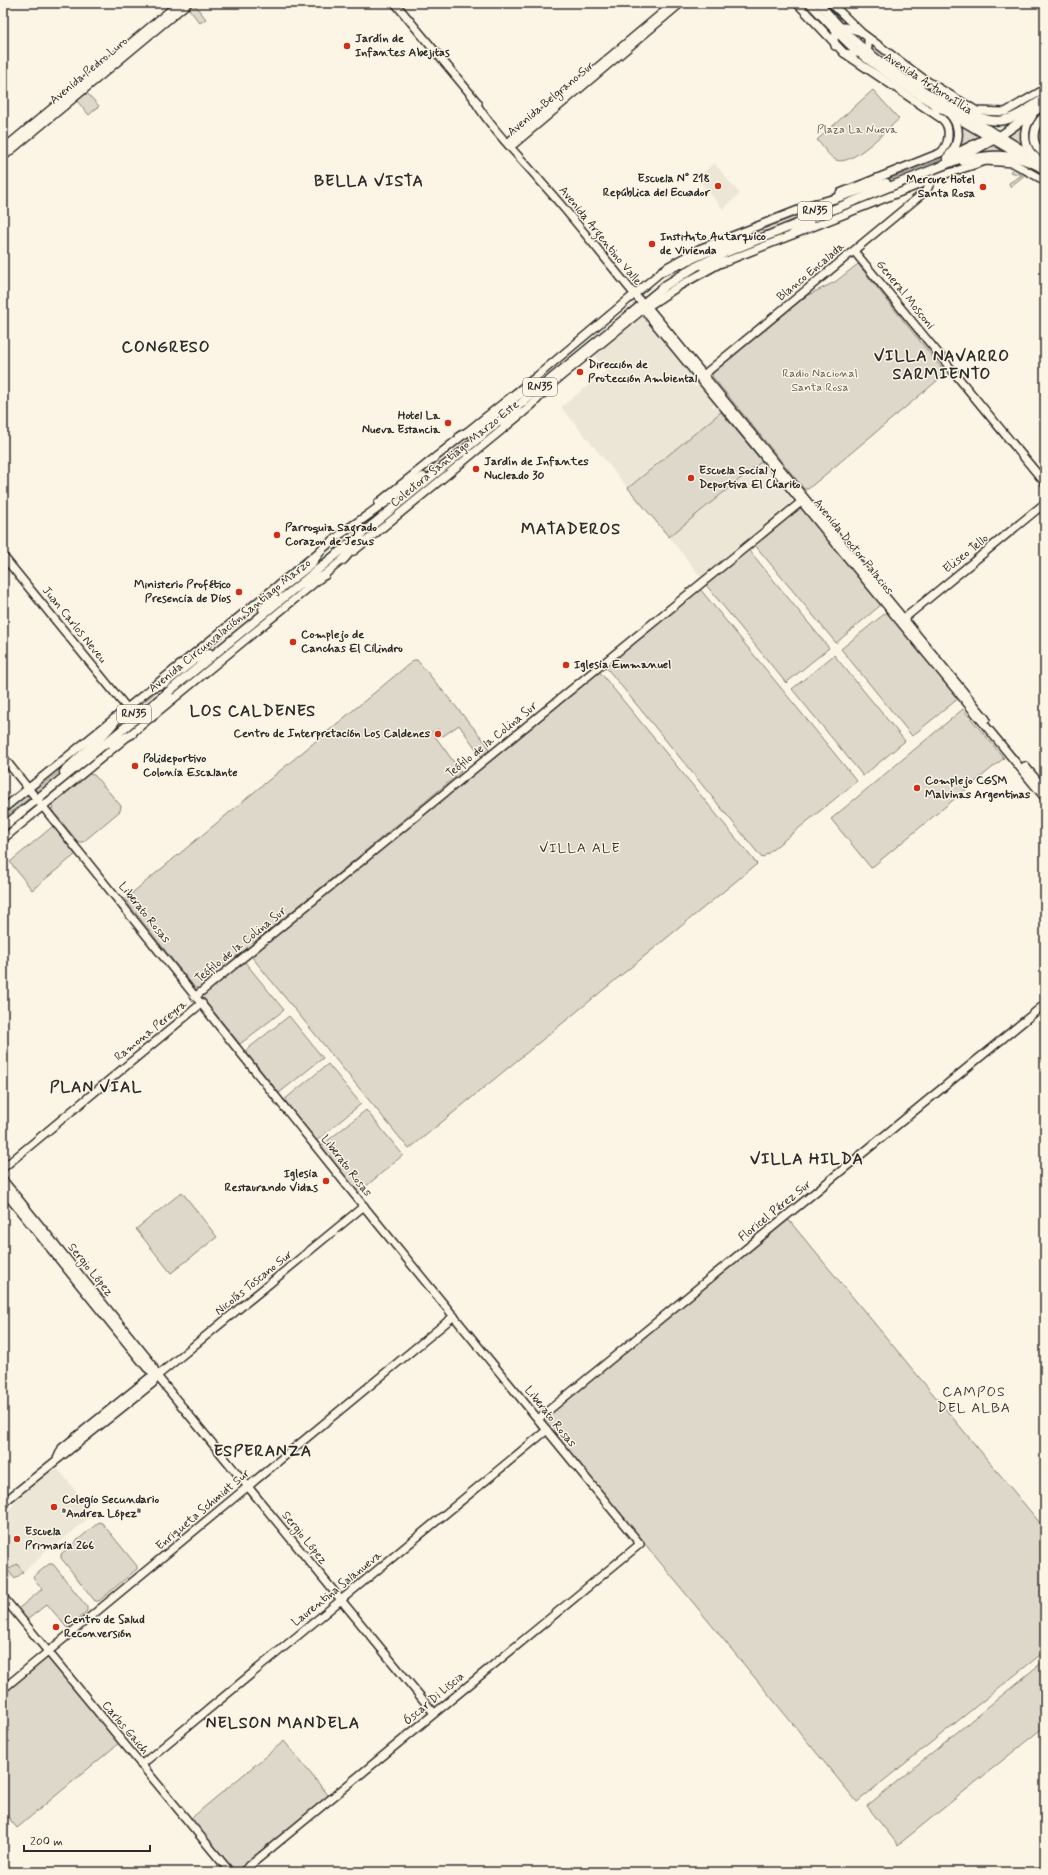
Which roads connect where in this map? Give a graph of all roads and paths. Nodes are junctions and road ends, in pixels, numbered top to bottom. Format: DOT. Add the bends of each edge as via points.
graph roads {
  1 [pos="179,3"];
  2 [pos="188,3"];
  3 [pos="395,3"];
  4 [pos="674,3"];
  5 [pos="681,3"];
  6 [pos="798,3"];
  7 [pos="810,3"];
  8 [pos="819,3"];
  9 [pos="831,3"];
  10 [pos="839,29"];
  11 [pos="860,31"];
  12 [pos="868,38"];
  13 [pos="836,46"];
  14 [pos="864,52"];
  15 [pos="844,53"];
  16 [pos="907,79"];
  17 [pos="929,83"];
  18 [pos="1045,89"];
  19 [pos="941,90"];
  20 [pos="1045,98"];
  21 [pos="943,105"];
  22 [pos="1043,106"];
  23 [pos="958,110"];
  24 [pos="930,111"];
  25 [pos="949,113"];
  26 [pos="1045,115"];
  27 [pos="995,137"];
  28 [pos="511,143"];
  29 [pos="3,149"];
  30 [pos="3,156"];
  31 [pos="1040,157"];
  32 [pos="945,159"];
  33 [pos="1045,164"];
  34 [pos="932,170"];
  35 [pos="1045,170"];
  36 [pos="932,179"];
  37 [pos="1045,181"];
  38 [pos="886,183"];
  39 [pos="869,196"];
  40 [pos="811,205"];
  41 [pos="793,234"];
  42 [pos="745,240"];
  43 [pos="854,251"];
  44 [pos="727,261"];
  45 [pos="662,271"];
  46 [pos="655,293"];
  47 [pos="640,302"];
  48 [pos="702,376"];
  49 [pos="536,385"];
  50 [pos="522,413"];
  51 [pos="460,436"];
  52 [pos="454,458"];
  53 [pos="423,477"];
  54 [pos="1045,484"];
  55 [pos="407,496"];
  56 [pos="802,502"];
  57 [pos="1045,503"];
  58 [pos="343,532"];
  59 [pos="322,549"];
  60 [pos="3,556"];
  61 [pos="343,560"];
  62 [pos="325,575"];
  63 [pos="263,609"];
  64 [pos="257,619"];
  65 [pos="902,620"];
  66 [pos="228,626"];
  67 [pos="238,637"];
  68 [pos="209,652"];
  69 [pos="206,661"];
  70 [pos="153,687"];
  71 [pos="124,710"];
  72 [pos="152,717"];
  73 [pos="132,734"];
  74 [pos="3,756"];
  75 [pos="64,774"];
  76 [pos="29,788"];
  77 [pos="1045,790"];
  78 [pos="37,797"];
  79 [pos="1045,798"];
  80 [pos="44,806"];
  81 [pos="3,809"];
  82 [pos="3,821"];
  83 [pos="3,827"];
  84 [pos="3,839"];
  85 [pos="196,996"];
  86 [pos="202,1003"];
  87 [pos="1045,1004"];
  88 [pos="3,1168"];
  89 [pos="3,1180"];
  90 [pos="3,1190"];
  91 [pos="364,1206"];
  92 [pos="454,1316"];
  93 [pos="157,1376"];
  94 [pos="538,1419"];
  95 [pos="547,1430"];
  96 [pos="248,1487"];
  97 [pos="3,1503"];
  98 [pos="640,1544"];
  99 [pos="3,1597"];
  100 [pos="341,1600"];
  101 [pos="48,1652"];
  102 [pos="3,1689"];
  103 [pos="434,1713"];
  104 [pos="141,1764"];
  105 [pos="230,1872"];
  106 [pos="242,1872"];
  1 -- 29 [label="street, Avenida Pedro Luro"];
  2 -- 30 [label="street, Avenida Pedro Luro"];
  3 -- 28 [label="street, Avenida Argentino Valle"];
  4 -- 28 [label="street, Avenida Belgrano Sur"];
  5 -- 28 [label="street, Avenida Belgrano Sur"];
  6 -- 13 [label="street"];
  7 -- 10 [label="street, Avenida Arturo Illia"];
  8 -- 10 [label="street, Avenida Arturo Illia"];
  9 -- 11 [label="street"];
  10 -- 11 [label="street"];
  10 -- 13 [label="street" via="834,40"];
  10 -- 14 [label="street, Avenida Arturo Illia"];
  11 -- 12 [label="street"];
  12 -- 14 [label="street" via="869,46"];
  12 -- 17 [label="street"];
  13 -- 15 [label="street"];
  14 -- 15 [label="street"];
  14 -- 16 [label="street, Avenida Arturo Illia"];
  14 -- 21 [label="street, Avenida Arturo Illia" via="915,93"];
  15 -- 24 [label="street"];
  16 -- 17 [label="street"];
  16 -- 21 [label="street, Avenida Arturo Illia"];
  17 -- 19 [label="street"];
  18 -- 19 [label="street" via="1005,112 977,111"];
  19 -- 21 [label="street" via="944,94"];
  20 -- 23 [label="highway" via="1015,116 1000,121 983,120"];
  20 -- 27 [label="highway, Avenida Circunvalación Santiago Marzo / RN35"];
  21 -- 23 [label="street, Avenida Arturo Illia"];
  21 -- 24 [label="street"];
  21 -- 25 [label="street, Avenida Arturo Illia"];
  22 -- 27 [label="highway, Avenida Circunvalación Santiago Marzo / RN35"];
  22 -- 31 [label="highway" via="1030,119 1025,133 1027,148"];
  23 -- 27 [label="street, Avenida Arturo Illia"];
  24 -- 40 [label="street, Colectora Santiago Marzo Este" via="945,122 948,136 945,148 940,153"];
  25 -- 27 [label="street, Avenida Arturo Illia"];
  25 -- 32 [label="highway" via="956,124 958,137 954,150"];
  26 -- 31 [label="street" via="1037,124 1034,133"];
  27 -- 31 [label="highway, Avenida Arturo Illia"];
  27 -- 32 [label="highway, Avenida Circunvalación Santiago Marzo / RN35"];
  27 -- 34 [label="highway, Avenida Circunvalación Santiago Marzo / RN35" via="969,154"];
  28 -- 47 [label="street, Avenida Argentino Valle"];
  31 -- 33 [label="highway, Avenida Arturo Illia"];
  31 -- 34 [label="highway" via="991,155"];
  31 -- 35 [label="highway, Avenida Arturo Illia"];
  32 -- 38 [label="highway, Avenida Circunvalación Santiago Marzo / RN35"];
  34 -- 39 [label="highway, Avenida Circunvalación Santiago Marzo / RN35"];
  36 -- 37 [label="street, Colectora Santiago Marzo Este" via="988,161 1007,161"];
  36 -- 41 [label="street, Colectora Santiago Marzo Este"];
  36 -- 43 [label="street, Blanco Encalada" via="927,190"];
  38 -- 40 [label="highway"];
  38 -- 42 [label="highway, Avenida Circunvalación Santiago Marzo / RN35"];
  39 -- 41 [label="highway" via="815,220"];
  39 -- 46 [label="highway, Avenida Circunvalación Santiago Marzo / RN35" via="716,256 689,270"];
  40 -- 45 [label="street, Colectora Santiago Marzo Este" via="699,250"];
  41 -- 44 [label="street, Colectora Santiago Marzo Este"];
  42 -- 45 [label="highway" via="721,245"];
  42 -- 47 [label="highway, Avenida Circunvalación Santiago Marzo / RN35" via="687,266 663,281"];
  43 -- 48 [label="street, Blanco Encalada"];
  43 -- 54 [label="street, General Mosconi"];
  44 -- 46 [label="highway" via="701,268"];
  44 -- 47 [label="street, Colectora Santiago Marzo Este" via="679,286"];
  45 -- 47 [label="street, Colectora Santiago Marzo Este"];
  46 -- 47 [label="highway, Avenida Circunvalación Santiago Marzo / RN35"];
  47 -- 48 [label="street, Avenida Doctor Palacios" via="651,311"];
  47 -- 49 [label="highway, Avenida Circunvalación Santiago Marzo / RN35"];
  47 -- 50 [label="street, Colectora Santiago Marzo Este"];
  47 -- 51 [label="street, Colectora Santiago Marzo Este" via="537,376"];
  47 -- 52 [label="highway, Avenida Circunvalación Santiago Marzo / RN35"];
  48 -- 56 [label="street, Avenida Doctor Palacios"];
  48 -- 65 [label="street, Avenida Doctor Palacios"];
  49 -- 51 [label="highway" via="517,396 482,425"];
  49 -- 53 [label="highway, Avenida Circunvalación Santiago Marzo / RN35"];
  50 -- 52 [label="highway" via="505,421 472,448"];
  50 -- 61 [label="street, Colectora Santiago Marzo Este"];
  51 -- 58 [label="street, Colectora Santiago Marzo Este"];
  52 -- 55 [label="highway, Avenida Circunvalación Santiago Marzo / RN35"];
  53 -- 58 [label="highway"];
  53 -- 63 [label="highway, Avenida Circunvalación Santiago Marzo / RN35"];
  55 -- 61 [label="highway" via="397,508 366,534"];
  55 -- 64 [label="highway, Avenida Circunvalación Santiago Marzo / RN35"];
  56 -- 65 [label="street, Avenida Doctor Palacios"];
  56 -- 85 [label="street, Teófilo de la Colina Sur"];
  57 -- 65 [label="street, Eliseo Tello"];
  58 -- 59 [label="street, Colectora Santiago Marzo Este"];
  59 -- 63 [label="highway"];
  59 -- 66 [label="street, Colectora Santiago Marzo Este"];
  60 -- 71 [label="street, Juan Carlos Neveu"];
  61 -- 62 [label="street, Colectora Santiago Marzo Este"];
  62 -- 64 [label="highway" via="306,584"];
  62 -- 67 [label="street, Colectora Santiago Marzo Este"];
  63 -- 67 [label="highway, Avenida Circunvalación Santiago Marzo / RN35"];
  64 -- 67 [label="highway, Avenida Circunvalación Santiago Marzo / RN35"];
  65 -- 77 [label="street, Avenida Doctor Palacios"];
  65 -- 79 [label="street, Avenida Doctor Palacios"];
  66 -- 67 [label="street"];
  66 -- 70 [label="street, Colectora Santiago Marzo Este"];
  67 -- 68 [label="highway, Avenida Circunvalación Santiago Marzo / RN35"];
  67 -- 69 [label="highway, Avenida Circunvalación Santiago Marzo / RN35"];
  67 -- 72 [label="street, Colectora Santiago Marzo Este"];
  68 -- 70 [label="highway" via="194,660 165,683"];
  68 -- 75 [label="highway, Avenida Circunvalación Santiago Marzo / RN35"];
  69 -- 72 [label="highway"];
  69 -- 75 [label="highway, Avenida Circunvalación Santiago Marzo / RN35"];
  70 -- 71 [label="street, Colectora Santiago Marzo Este"];
  71 -- 75 [label="highway" via="110,729 85,750"];
  71 -- 76 [label="street, Colectora Santiago Marzo Este"];
  72 -- 73 [label="street, Colectora Santiago Marzo Este"];
  73 -- 75 [label="highway" via="113,742 88,763"];
  73 -- 80 [label="street, Colectora Santiago Marzo Este"];
  74 -- 76 [label="street, Liberato Rosas"];
  75 -- 78 [label="highway, Avenida Circunvalación Santiago Marzo / RN35"];
  76 -- 78 [label="street, Liberato Rosas"];
  76 -- 81 [label="street, Colectora Santiago Marzo Este"];
  78 -- 80 [label="street, Liberato Rosas"];
  78 -- 82 [label="highway, Avenida Circunvalación Santiago Marzo / RN35"];
  78 -- 83 [label="highway, Avenida Circunvalación Santiago Marzo / RN35"];
  80 -- 84 [label="street, Colectora Santiago Marzo Este"];
  80 -- 85 [label="street, Liberato Rosas"];
  85 -- 86 [label="street, Liberato Rosas"];
  86 -- 88 [label="street, Ramona Pereyra"];
  86 -- 91 [label="street, Liberato Rosas"];
  87 -- 94 [label="street, Floricel Pérez Sur"];
  89 -- 93 [label="street, Sergio López" via="152,1364"];
  90 -- 93 [label="street, Sergio López" via="147,1368"];
  91 -- 92 [label="street, Liberato Rosas"];
  91 -- 93 [label="street, Nicolás Toscano Sur"];
  92 -- 94 [label="street, Liberato Rosas"];
  92 -- 96 [label="street, Enriqueta Schmidt Sur"];
  93 -- 96 [label="street, Sergio López"];
  93 -- 97 [label="street, Nicolás Toscano Sur" via="153,1383"];
  94 -- 95 [label="street, Liberato Rosas"];
  95 -- 98 [label="street, Liberato Rosas"];
  95 -- 100 [label="street, Laurentina Salanueva"];
  96 -- 100 [label="street, Sergio López"];
  96 -- 101 [label="street, Enriqueta Schmidt Sur"];
  98 -- 103 [label="street, Óscar Di Liscia"];
  99 -- 101 [label="street, Carlos Gaich"];
  100 -- 103 [label="street, Sergio López"];
  100 -- 104 [label="street, Laurentina Salanueva"];
  101 -- 102 [label="street, Enriqueta Schmidt Sur"];
  101 -- 104 [label="street, Carlos Gaich"];
  103 -- 106 [label="street, Óscar Di Liscia"];
  104 -- 105 [label="street, Carlos Gaich"];
}
